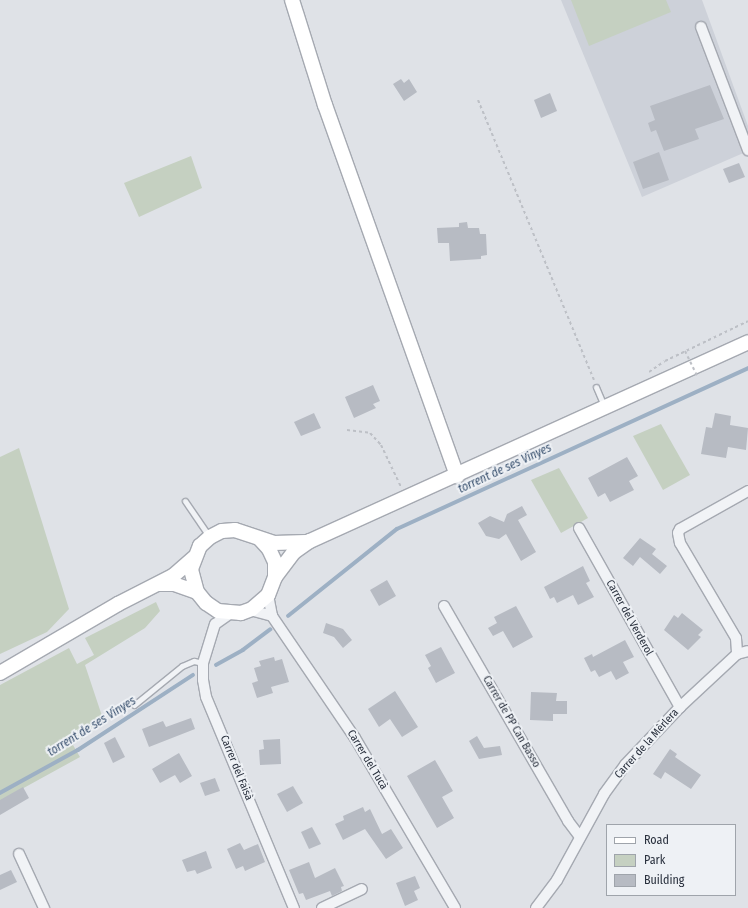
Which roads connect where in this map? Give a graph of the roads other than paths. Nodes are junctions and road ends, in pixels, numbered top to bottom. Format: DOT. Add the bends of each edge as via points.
graph roads {
  1 [pos="292,0"];
  2 [pos="701,27"];
  3 [pos="748,150"];
  4 [pos="748,342"];
  5 [pos="596,387"];
  6 [pos="605,409"];
  7 [pos="457,476"];
  8 [pos="748,491"];
  9 [pos="185,501"];
  10 [pos="579,528"];
  11 [pos="210,537"];
  12 [pos="260,539"];
  13 [pos="310,541"];
  14 [pos="194,558"];
  15 [pos="275,576"];
  16 [pos="159,584"];
  17 [pos="197,592"];
  18 [pos="268,595"];
  19 [pos="206,603"];
  20 [pos="444,606"];
  21 [pos="250,610"];
  22 [pos="231,613"];
  23 [pos="272,616"];
  24 [pos="215,624"];
  25 [pos="748,651"];
  26 [pos="737,654"];
  27 [pos="203,663"];
  28 [pos="0,672"];
  29 [pos="134,705"];
  30 [pos="680,708"];
  31 [pos="580,837"];
  32 [pos="19,854"];
  33 [pos="362,889"];
  34 [pos="540,906"];
  35 [pos="44,908"];
  36 [pos="293,908"];
  37 [pos="322,908"];
  38 [pos="455,908"];
  1 -- 7 [label="main road" via="330,120"];
  2 -- 3 [label="street"];
  4 -- 6 [label="main road"];
  5 -- 6 [label="lane"];
  6 -- 7 [label="main road"];
  7 -- 13 [label="main road"];
  8 -- 26 [label="street" via="680,529 678,533 680,543 736,638"];
  9 -- 11 [label="lane"];
  10 -- 30 [label="street, Carrer del Verderol"];
  11 -- 12 [label="main road" via="222,531 235,530 248,532"];
  11 -- 14 [label="main road" via="200,546"];
  12 -- 13 [label="main road" via="282,544"];
  12 -- 15 [label="main road" via="269,549 275,562"];
  13 -- 15 [label="main road" via="294,552"];
  14 -- 16 [label="main road"];
  14 -- 17 [label="main road" via="192,575"];
  15 -- 18 [label="main road"];
  16 -- 17 [label="main road" via="174,584"];
  16 -- 28 [label="main road" via="118,604"];
  17 -- 19 [label="main road"];
  18 -- 21 [label="main road"];
  18 -- 23 [label="street, Carrer del Tucà"];
  19 -- 22 [label="main road" via="218,611"];
  19 -- 24 [label="street"];
  20 -- 31 [label="street, Carrer de PP Can Basso" via="568,821"];
  21 -- 22 [label="main road"];
  21 -- 23 [label="street"];
  22 -- 24 [label="street"];
  23 -- 38 [label="street, Carrer del Tucà" via="355,738"];
  24 -- 27 [label="street, Carrer del Faisà"];
  25 -- 26 [label="street, Carrer de la Mèrlera"];
  26 -- 30 [label="street, Carrer de la Mèrlera"];
  27 -- 29 [label="lane" via="194,661 182,666"];
  27 -- 36 [label="street, Carrer del Faisà" via="206,696"];
  30 -- 31 [label="street, Carrer de la Mèrlera" via="625,765 604,794"];
  31 -- 34 [label="street, Carrer de la Mèrlera"];
  32 -- 35 [label="street"];
  33 -- 37 [label="street"];
}
